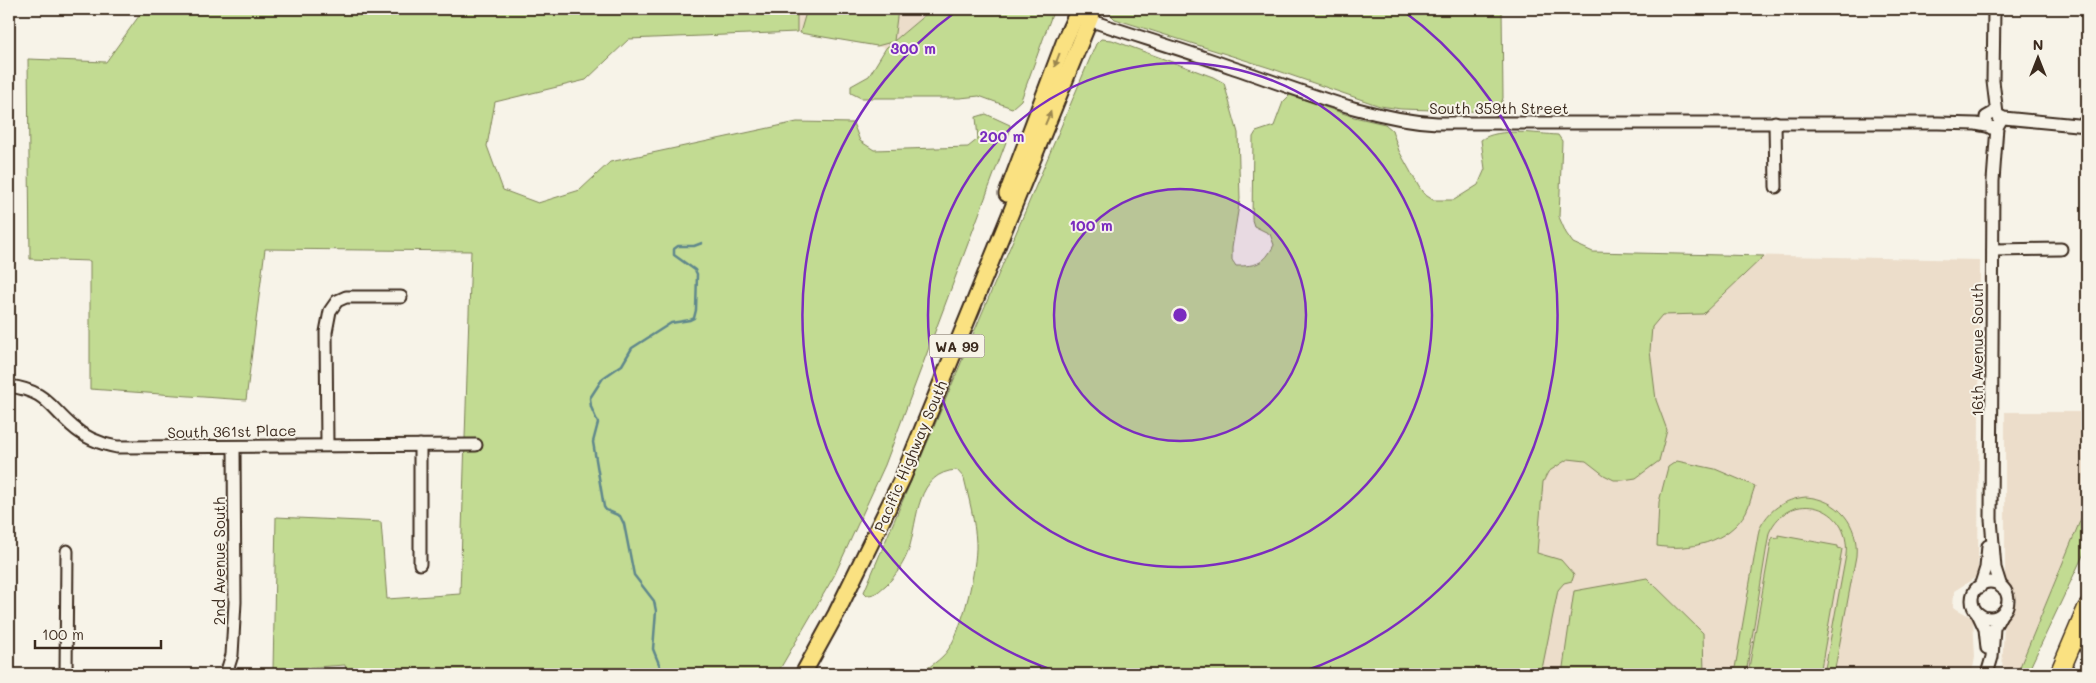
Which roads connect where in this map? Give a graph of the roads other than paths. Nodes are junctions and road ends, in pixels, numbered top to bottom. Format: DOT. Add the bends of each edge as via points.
graph roads {
  1 [pos="1994,9"];
  2 [pos="1085,13"];
  3 [pos="1993,121"];
  4 [pos="1775,122"];
  5 [pos="2087,126"];
  6 [pos="1776,186"];
  7 [pos="2061,249"];
  8 [pos="1993,250"];
  9 [pos="401,297"];
  10 [pos="9,386"];
  11 [pos="327,445"];
  12 [pos="476,445"];
  13 [pos="420,446"];
  14 [pos="234,447"];
  15 [pos="1991,519"];
  16 [pos="67,551"];
  17 [pos="420,564"];
  18 [pos="1980,586"];
  19 [pos="2001,587"];
  20 [pos="2087,608"];
  21 [pos="1978,614"];
  22 [pos="2002,614"];
  23 [pos="2087,636"];
  24 [pos="66,674"];
  25 [pos="226,674"];
  26 [pos="793,674"];
  27 [pos="803,674"];
  28 [pos="1987,674"];
  29 [pos="2062,674"];
  1 -- 3 [label="street, 16th Avenue South"];
  2 -- 4 [label="street, South 359th Street" via="1160,42 1364,111 1408,122"];
  2 -- 26 [label="main road, Pacific Highway South / WA 99, one-way" via="1065,40 901,458 853,563"];
  27 -- 2 [label="main road, Pacific Highway South / WA 99, one-way" via="875,538 906,469"];
  3 -- 4 [label="street, South 359th Street"];
  3 -- 5 [label="street, South 359th Street" via="2031,120"];
  3 -- 8 [label="street, 16th Avenue South"];
  4 -- 6 [label="street"];
  7 -- 8 [label="street"];
  8 -- 15 [label="street, 16th Avenue South"];
  9 -- 11 [label="street" via="346,297 330,311 326,332"];
  10 -- 14 [label="street, South 361st Place" via="41,396 73,427 102,444 126,448"];
  11 -- 13 [label="street, South 361st Place"];
  11 -- 14 [label="street, South 361st Place"];
  12 -- 13 [label="street, South 361st Place"];
  13 -- 17 [label="street"];
  14 -- 25 [label="street, 2nd Avenue South" via="235,611 232,655"];
  15 -- 18 [label="street, 16th Avenue South" via="1986,568"];
  15 -- 19 [label="street, 16th Avenue South" via="1994,568"];
  16 -- 24 [label="street"];
  18 -- 19 [label="street" via="1992,583"];
  18 -- 21 [label="street" via="1972,598"];
  19 -- 22 [label="street" via="2008,600"];
  20 -- 29 [label="highway"];
  21 -- 22 [label="street" via="1990,618"];
  21 -- 28 [label="street" via="1986,637"];
  22 -- 28 [label="street" via="1994,628"];
  23 -- 29 [label="highway"];
}
